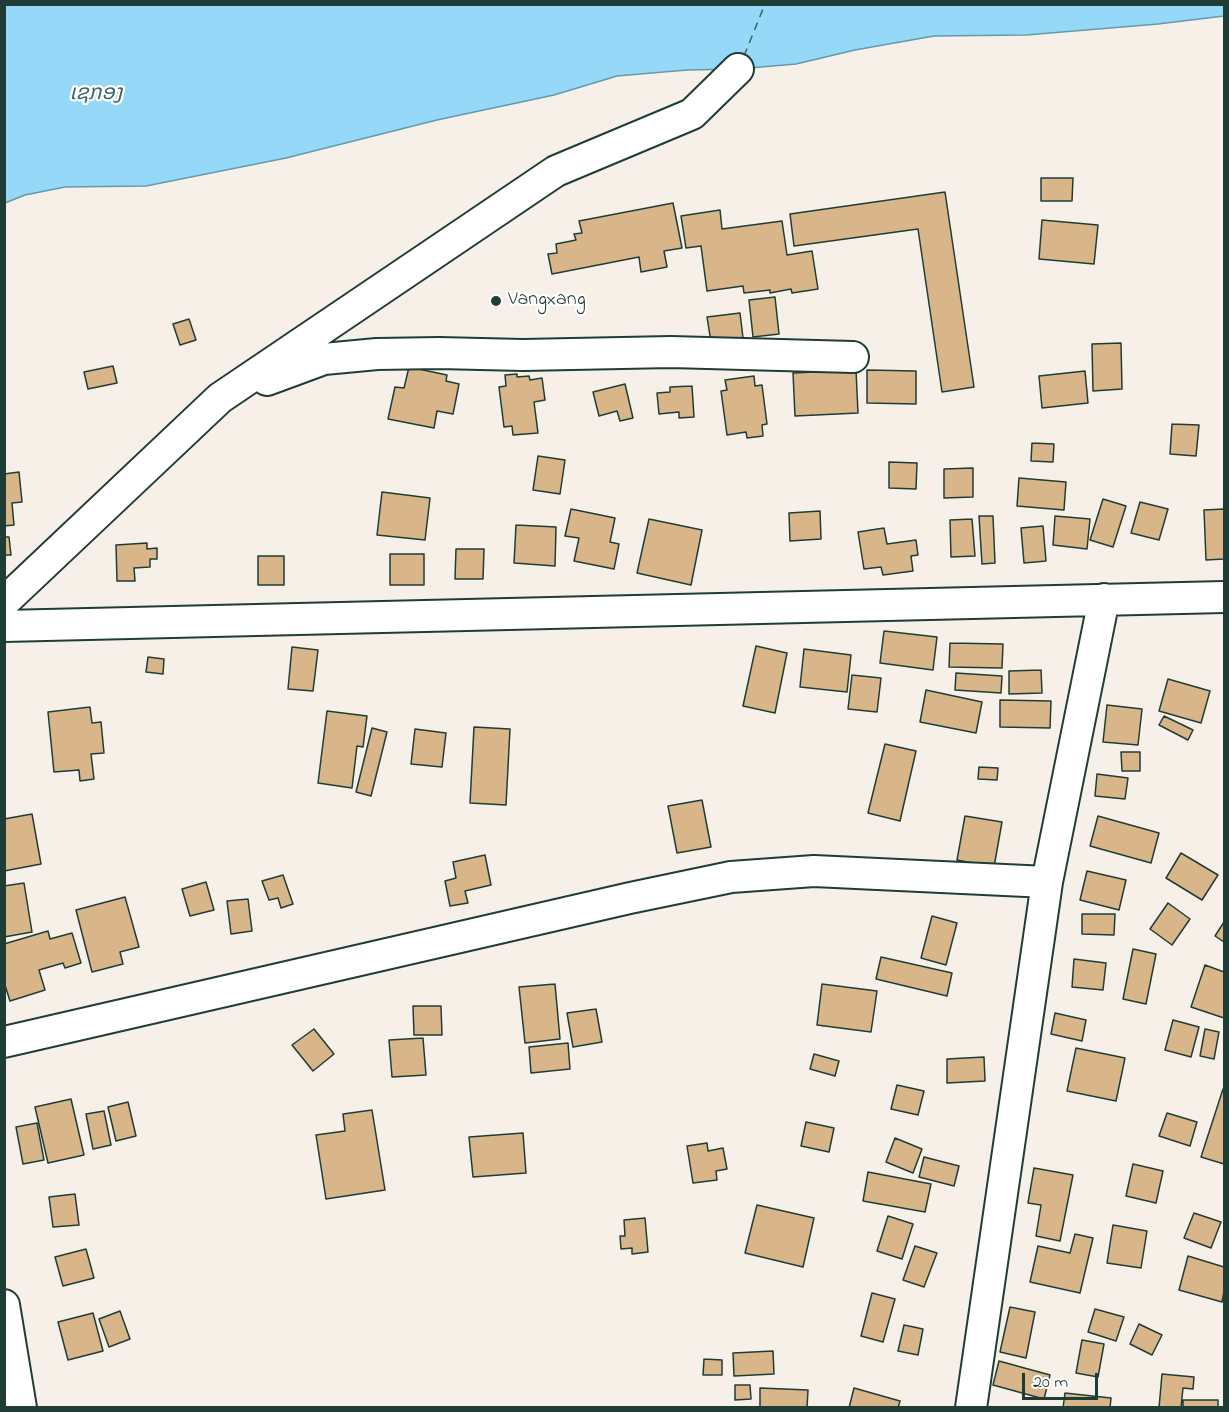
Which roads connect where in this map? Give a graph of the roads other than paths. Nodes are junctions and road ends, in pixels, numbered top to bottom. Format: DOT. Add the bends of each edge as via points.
graph roads {
  1 [pos="738,69"];
  2 [pos="853,357"];
  3 [pos="220,398"];
  4 [pos="1224,597"];
  5 [pos="1104,600"];
  6 [pos="4,602"];
  7 [pos="4,626"];
  8 [pos="1047,882"];
  9 [pos="4,1041"];
  10 [pos="6,1323"];
  11 [pos="21,1407"];
  12 [pos="971,1407"];
  1 -- 3 [label="street" via="692,114 556,171"];
  2 -- 3 [label="street" via="671,352 376,354 324,359"];
  3 -- 6 [label="street"];
  4 -- 5 [label="street"];
  5 -- 7 [label="street"];
  5 -- 8 [label="street"];
  8 -- 9 [label="street" via="814,871 731,877"];
  8 -- 12 [label="street"];
  10 -- 11 [label="street"];
}
